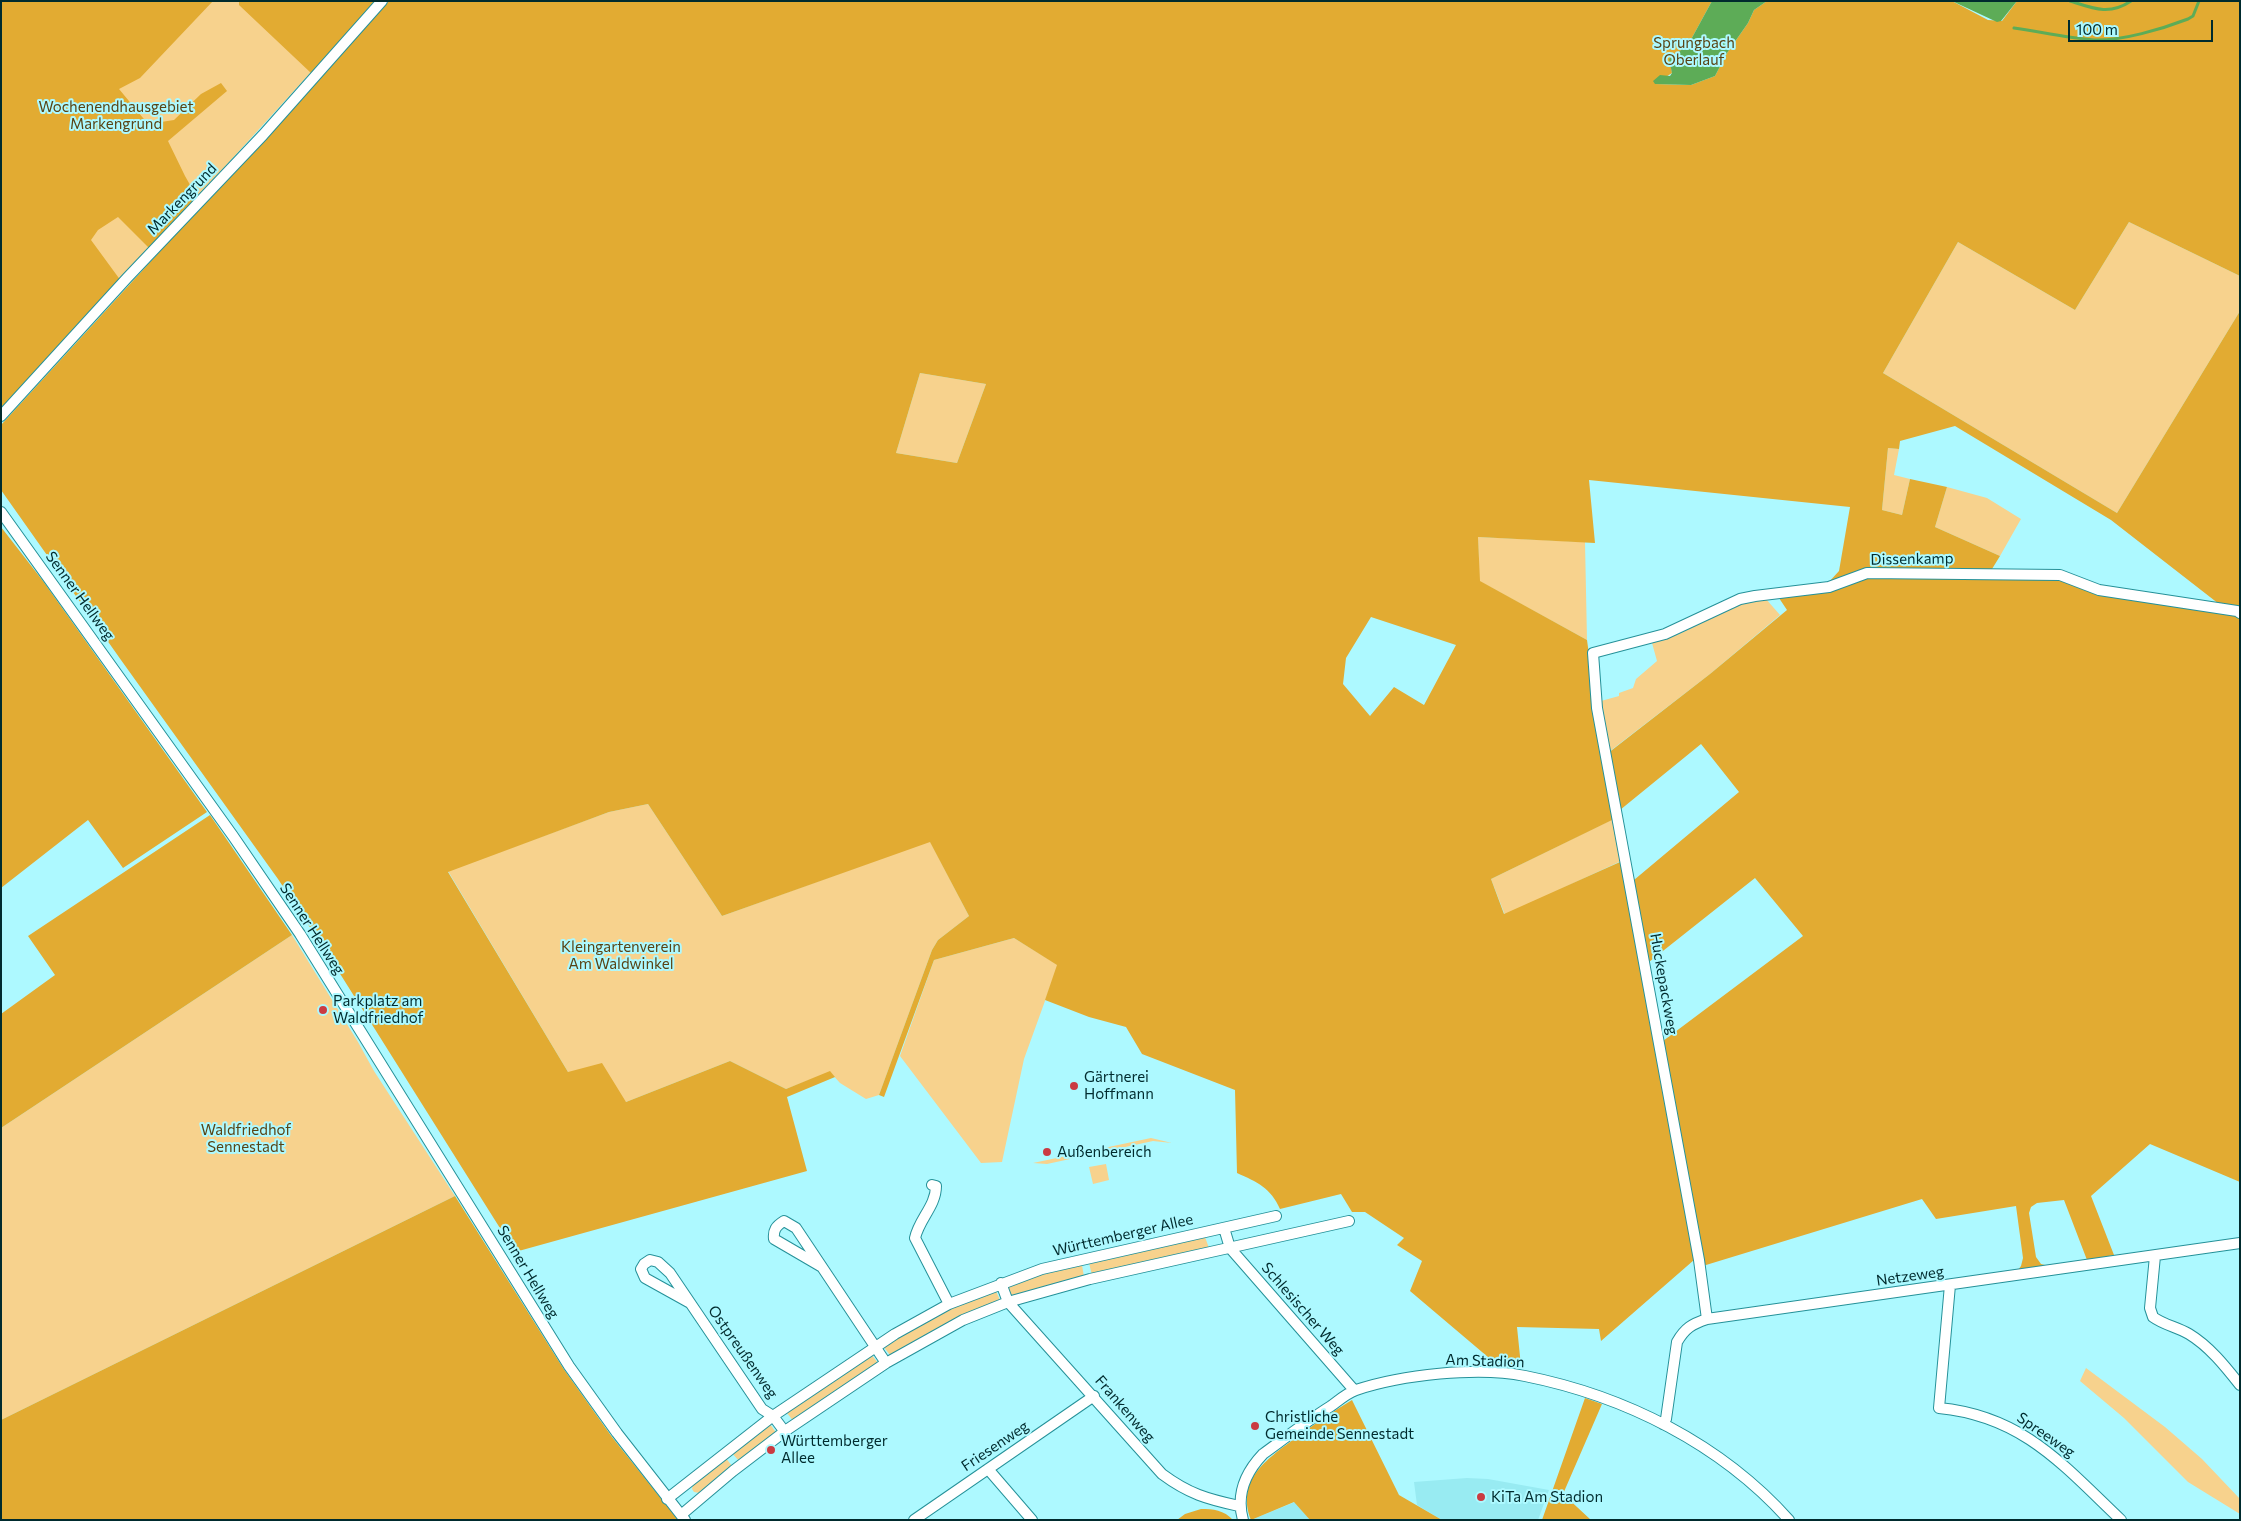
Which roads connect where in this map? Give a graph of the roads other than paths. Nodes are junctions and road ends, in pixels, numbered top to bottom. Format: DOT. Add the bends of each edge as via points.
graph roads {
  1 [pos="382,1"];
  2 [pos="1,416"];
  3 [pos="1,512"];
  4 [pos="2240,613"];
  5 [pos="1593,653"];
  6 [pos="932,1185"];
  7 [pos="1276,1216"];
  8 [pos="1349,1221"];
  9 [pos="1224,1228"];
  10 [pos="2240,1243"];
  11 [pos="1230,1248"];
  12 [pos="2155,1256"];
  13 [pos="822,1267"];
  14 [pos="1001,1283"];
  15 [pos="1950,1285"];
  16 [pos="1008,1302"];
  17 [pos="690,1303"];
  18 [pos="949,1304"];
  19 [pos="1707,1319"];
  20 [pos="876,1347"];
  21 [pos="886,1363"];
  22 [pos="2240,1384"];
  23 [pos="1354,1390"];
  24 [pos="1094,1396"];
  25 [pos="773,1416"];
  26 [pos="1663,1424"];
  27 [pos="785,1432"];
  28 [pos="988,1469"];
  29 [pos="667,1498"];
  30 [pos="1239,1506"];
  31 [pos="683,1517"];
  32 [pos="1030,1519"];
  33 [pos="914,1520"];
  34 [pos="1243,1520"];
  35 [pos="1789,1520"];
  36 [pos="2121,1520"];
  1 -- 2 [label="street, Markengrund" via="263,136"];
  3 -- 29 [label="street, Senner Hellweg" via="300,934 569,1366"];
  4 -- 5 [label="street, Dissenkamp" via="2099,590 2060,575 1867,573 1829,587 1740,599 1665,634"];
  5 -- 19 [label="street, Huckepackweg" via="1597,708"];
  6 -- 18 [label="street" via="936,1186 936,1197 915,1238"];
  7 -- 9 [label="street, Württemberger Allee"];
  8 -- 11 [label="street"];
  9 -- 11 [label="street"];
  9 -- 14 [label="street, Württemberger Allee" via="1042,1269"];
  10 -- 12 [label="street, Netzeweg"];
  11 -- 16 [label="street" via="1090,1279"];
  11 -- 23 [label="street, Schlesischer Weg"];
  12 -- 15 [label="street, Netzeweg"];
  12 -- 22 [label="street" via="2150,1308 2153,1317 2205,1346"];
  13 -- 13 [label="street" via="796,1228 784,1221 777,1225 774,1239"];
  13 -- 20 [label="street"];
  14 -- 16 [label="street"];
  14 -- 18 [label="street, Württemberger Allee"];
  15 -- 19 [label="street, Netzeweg"];
  15 -- 36 [label="street, Spreeweg" via="1939,1408 1990,1418 2026,1435 2072,1472"];
  16 -- 21 [label="street" via="963,1320"];
  16 -- 24 [label="street, Frankenweg"];
  17 -- 17 [label="street, Ostpreußenweg" via="670,1273 658,1262 650,1260 644,1264 645,1278"];
  17 -- 25 [label="street, Ostpreußenweg" via="762,1409"];
  18 -- 20 [label="street, Württemberger Allee"];
  19 -- 26 [label="street, Netzeweg" via="1691,1324 1677,1342"];
  20 -- 21 [label="street"];
  20 -- 25 [label="street, Württemberger Allee"];
  21 -- 27 [label="street"];
  23 -- 26 [label="street, Am Stadion" via="1444,1374 1523,1375 1615,1402"];
  23 -- 30 [label="street, Am Stadion" via="1263,1454 1248,1473"];
  24 -- 28 [label="street, Friesenweg"];
  24 -- 30 [label="street, Frankenweg" via="1162,1474 1207,1500"];
  25 -- 27 [label="street"];
  25 -- 29 [label="street, Württemberger Allee"];
  26 -- 35 [label="street, Am Stadion" via="1724,1460"];
  27 -- 31 [label="street" via="733,1471"];
  28 -- 32 [label="street"];
  28 -- 33 [label="street, Friesenweg"];
  29 -- 31 [label="street, Senner Hellweg"];
  30 -- 34 [label="street, Am Stadion"];
}
